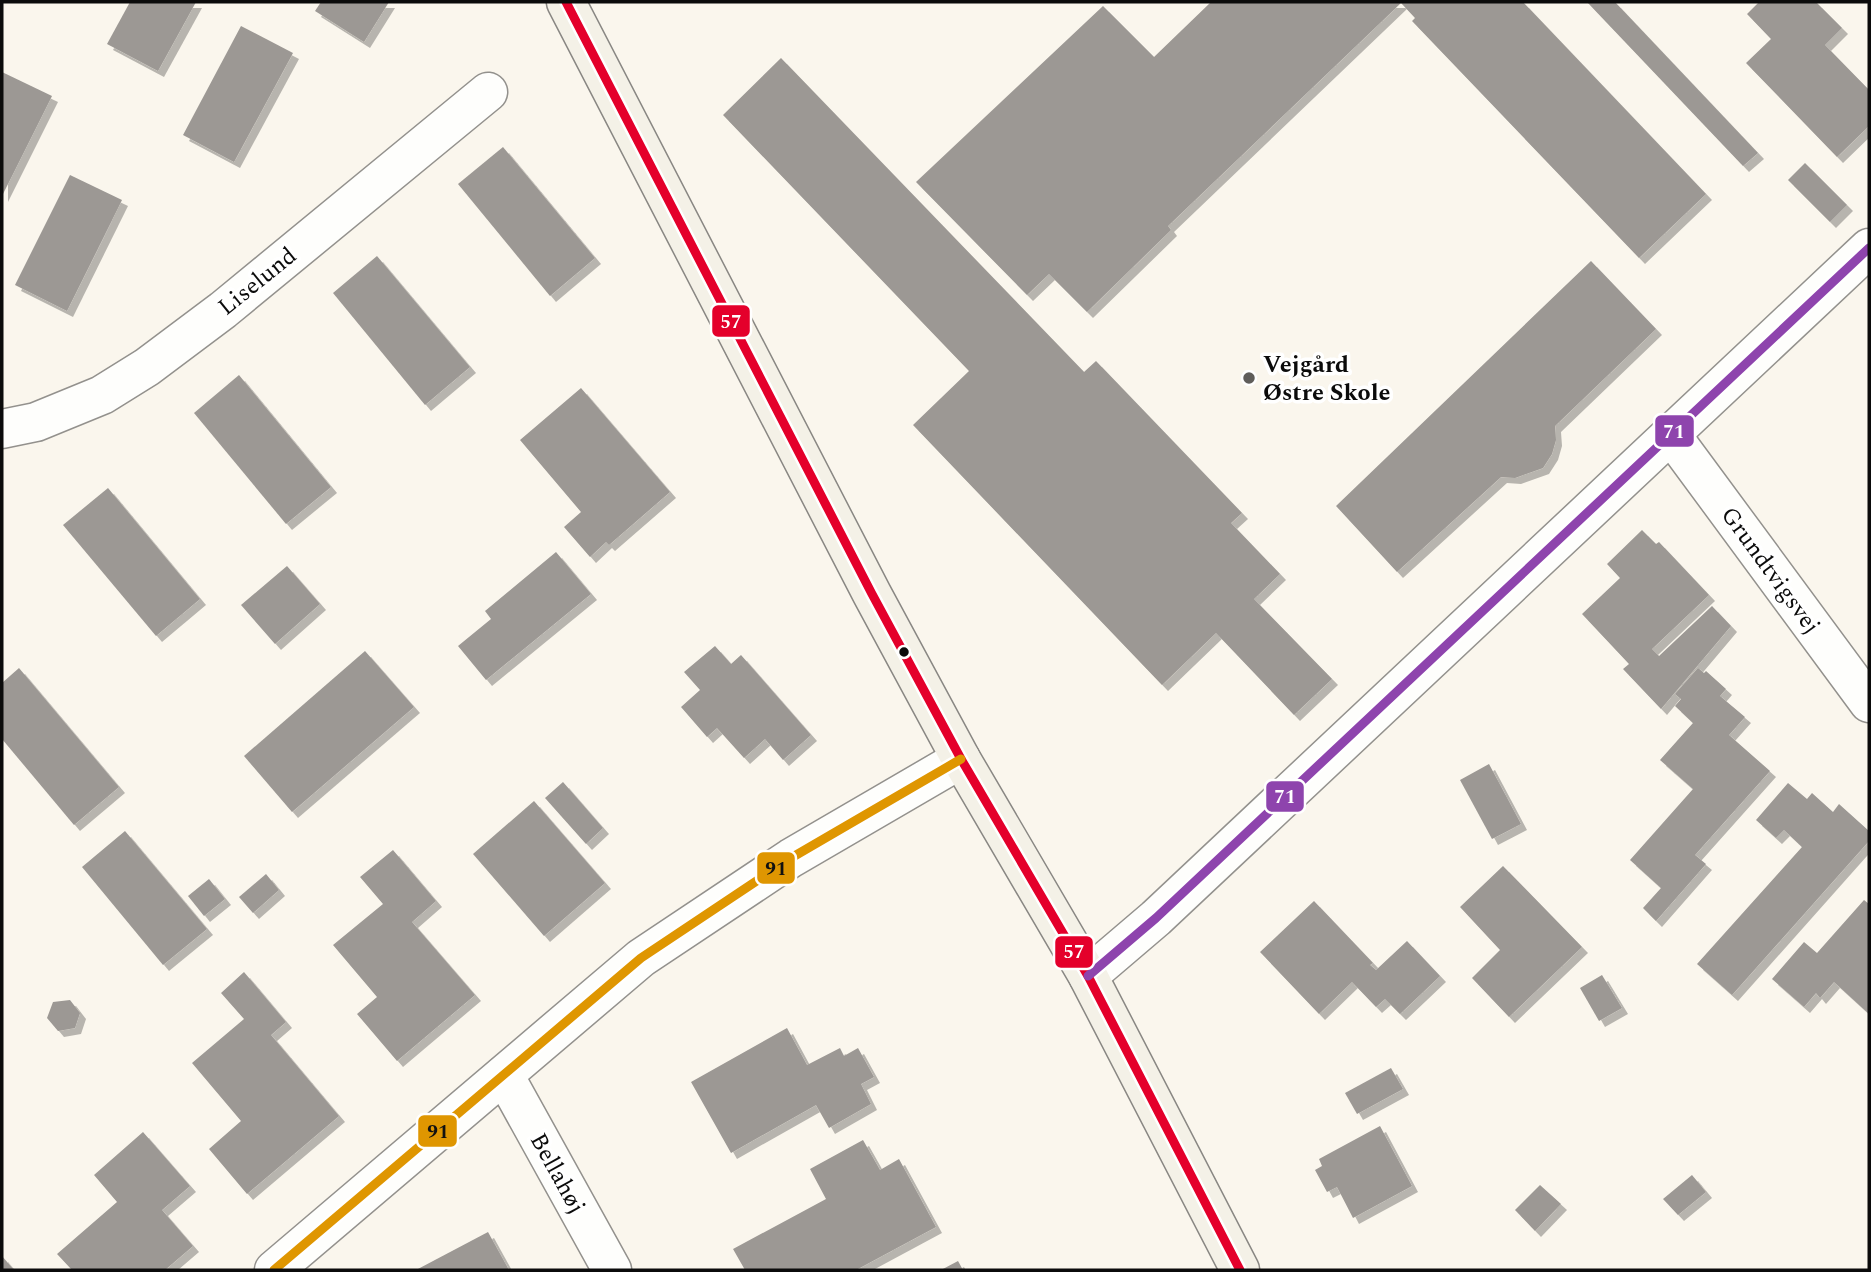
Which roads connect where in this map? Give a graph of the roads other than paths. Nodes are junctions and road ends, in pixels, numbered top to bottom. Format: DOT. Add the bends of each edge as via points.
graph roads {
  1 [pos="566,2"];
  2 [pos="488,92"];
  3 [pos="1869,248"];
  4 [pos="2,429"];
  5 [pos="1672,436"];
  6 [pos="1869,703"];
  7 [pos="961,759"];
  8 [pos="1088,976"];
  9 [pos="504,1075"];
  10 [pos="274,1270"];
  11 [pos="612,1270"];
  12 [pos="1240,1270"];
  1 -- 7 [label="street"];
  2 -- 4 [label="street, Liselund" via="147,367 102,395 36,422"];
  3 -- 5 [label="street"];
  5 -- 6 [label="street, Grundtvigsvej"];
  5 -- 8 [label="street" via="1156,918"];
  7 -- 8 [label="street"];
  7 -- 9 [label="street" via="791,858 641,958"];
  8 -- 12 [label="street"];
  9 -- 10 [label="street"];
  9 -- 11 [label="street, Bellahøj"];
}
